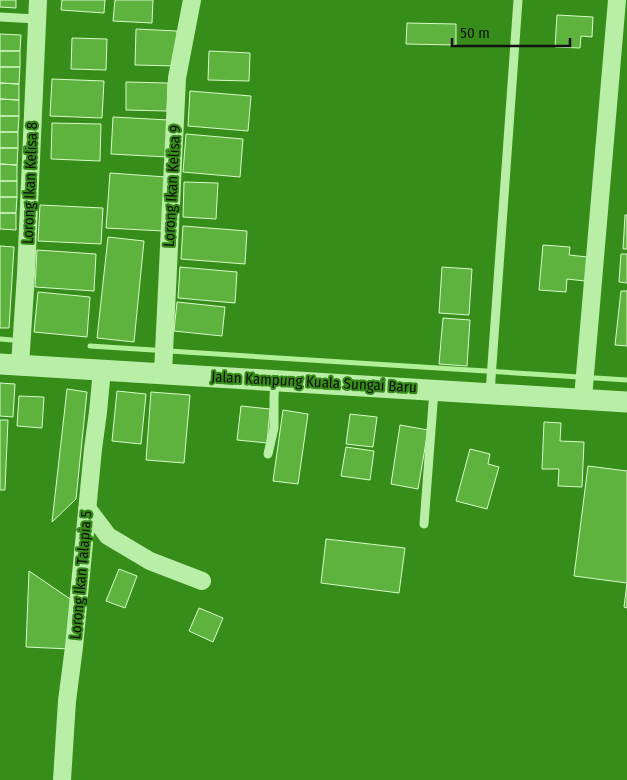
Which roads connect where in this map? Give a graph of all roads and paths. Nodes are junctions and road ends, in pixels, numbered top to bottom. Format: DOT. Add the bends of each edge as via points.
graph roads {
  1 [pos="38,0"];
  2 [pos="192,0"];
  3 [pos="518,0"];
  4 [pos="617,0"];
  5 [pos="0,18"];
  6 [pos="37,19"];
  7 [pos="10,365"];
  8 [pos="163,366"];
  9 [pos="102,370"];
  10 [pos="275,380"];
  11 [pos="491,389"];
  12 [pos="434,390"];
  13 [pos="583,394"];
  14 [pos="627,402"];
  15 [pos="268,454"];
  16 [pos="87,508"];
  17 [pos="424,524"];
  18 [pos="202,581"];
  19 [pos="62,780"];
  1 -- 6 [label="street, Lorong Ikan Kelisa 8"];
  2 -- 8 [label="street, Lorong Ikan Kelisa 9" via="177,78"];
  3 -- 11 [label="lane"];
  4 -- 13 [label="street"];
  5 -- 6 [label="lane"];
  6 -- 7 [label="street, Lorong Ikan Kelisa 8" via="26,274"];
  7 -- 9 [label="street, Jalan Kampung Kuala Sungai Baru"];
  8 -- 9 [label="street, Jalan Kampung Kuala Sungai Baru"];
  8 -- 10 [label="street, Jalan Kampung Kuala Sungai Baru"];
  9 -- 16 [label="street, Lorong Ikan Talapia 5"];
  10 -- 12 [label="street, Jalan Kampung Kuala Sungai Baru"];
  10 -- 15 [label="lane" via="274,428"];
  11 -- 12 [label="street, Jalan Kampung Kuala Sungai Baru"];
  11 -- 13 [label="street, Jalan Kampung Kuala Sungai Baru"];
  12 -- 17 [label="lane"];
  13 -- 14 [label="street, Jalan Kampung Kuala Sungai Baru"];
  16 -- 18 [label="street" via="108,536 150,561"];
  16 -- 19 [label="street, Lorong Ikan Talapia 5"];
}
